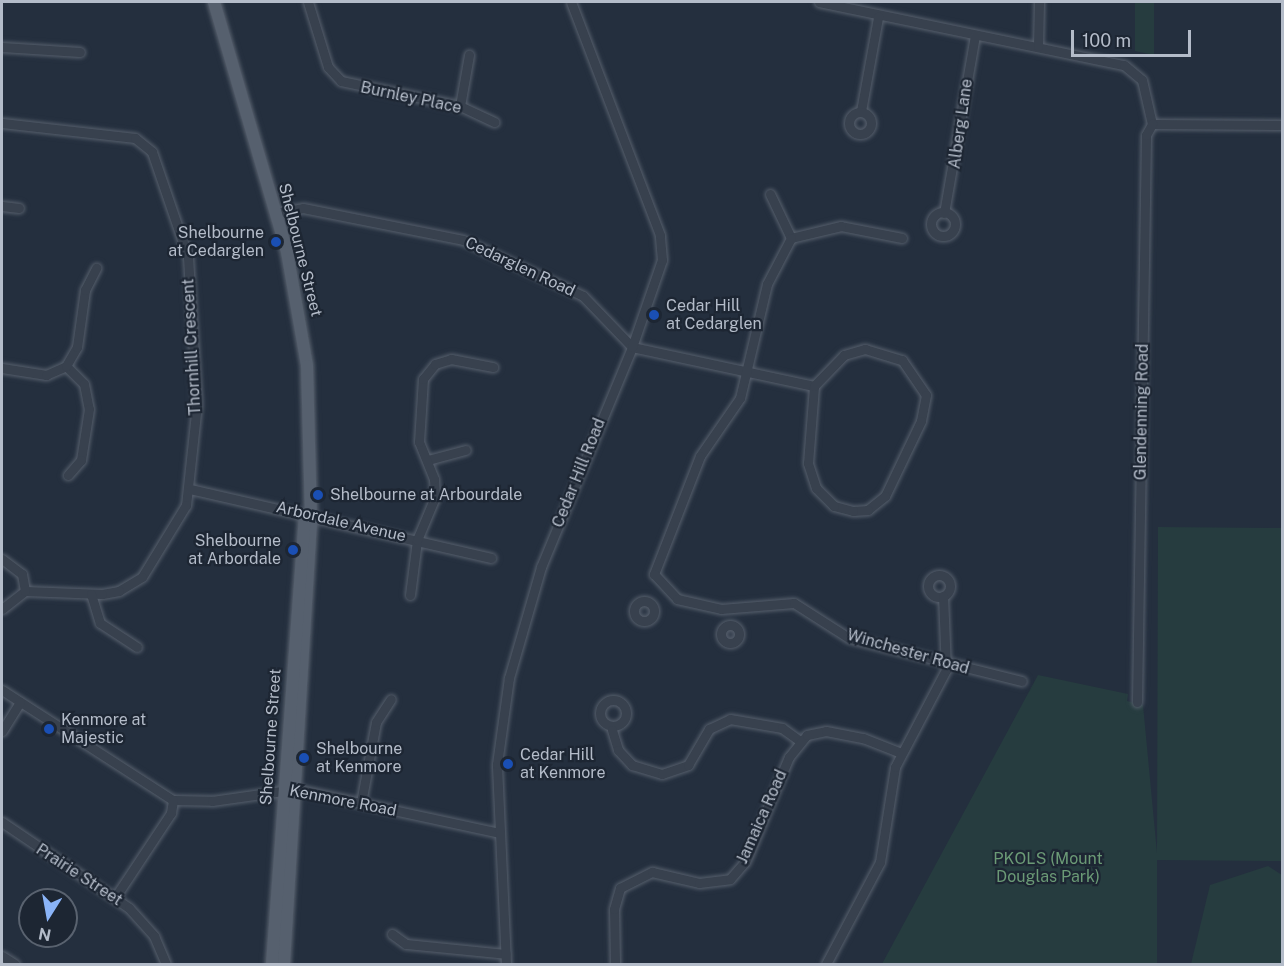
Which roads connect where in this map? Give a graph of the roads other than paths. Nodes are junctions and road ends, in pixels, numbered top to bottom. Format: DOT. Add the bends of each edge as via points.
graph roads {
  1 [pos="214,2"];
  2 [pos="308,2"];
  3 [pos="571,2"];
  4 [pos="819,2"];
  5 [pos="1039,2"];
  6 [pos="878,16"];
  7 [pos="975,34"];
  8 [pos="1038,46"];
  9 [pos="2,47"];
  10 [pos="80,52"];
  11 [pos="470,55"];
  12 [pos="459,106"];
  13 [pos="861,111"];
  14 [pos="494,122"];
  15 [pos="2,123"];
  16 [pos="1152,124"];
  17 [pos="1282,125"];
  18 [pos="770,194"];
  19 [pos="2,206"];
  20 [pos="19,208"];
  21 [pos="275,213"];
  22 [pos="944,213"];
  23 [pos="791,238"];
  24 [pos="902,238"];
  25 [pos="96,268"];
  26 [pos="632,347"];
  27 [pos="66,366"];
  28 [pos="493,367"];
  29 [pos="2,368"];
  30 [pos="747,371"];
  31 [pos="814,386"];
  32 [pos="466,450"];
  33 [pos="428,460"];
  34 [pos="68,475"];
  35 [pos="190,489"];
  36 [pos="307,513"];
  37 [pos="417,540"];
  38 [pos="491,558"];
  39 [pos="2,559"];
  40 [pos="662,588"];
  41 [pos="25,591"];
  42 [pos="91,594"];
  43 [pos="410,595"];
  44 [pos="943,596"];
  45 [pos="651,604"];
  46 [pos="2,609"];
  47 [pos="730,609"];
  48 [pos="731,625"];
  49 [pos="137,647"];
  50 [pos="945,663"];
  51 [pos="1022,681"];
  52 [pos="2,690"];
  53 [pos="391,699"];
  54 [pos="20,702"];
  55 [pos="1137,702"];
  56 [pos="612,730"];
  57 [pos="2,731"];
  58 [pos="800,741"];
  59 [pos="901,753"];
  60 [pos="290,789"];
  61 [pos="173,800"];
  62 [pos="361,803"];
  63 [pos="2,822"];
  64 [pos="499,833"];
  65 [pos="116,896"];
  66 [pos="392,934"];
  67 [pos="2,956"];
  68 [pos="506,959"];
  69 [pos="15,964"];
  70 [pos="166,964"];
  71 [pos="272,964"];
  72 [pos="284,964"];
  73 [pos="615,964"];
  74 [pos="826,964"];
  1 -- 21 [label="main road, Shelbourne Street"];
  2 -- 12 [label="street, Burnley Place" via="328,67 341,81"];
  3 -- 26 [label="street, Cedar Hill Road" via="661,241 659,275"];
  4 -- 6 [label="street"];
  5 -- 8 [label="street"];
  6 -- 7 [label="street"];
  6 -- 13 [label="street"];
  7 -- 8 [label="street"];
  7 -- 22 [label="street, Alberg Lane"];
  8 -- 16 [label="street" via="1124,64 1142,80"];
  9 -- 10 [label="street"];
  11 -- 12 [label="street"];
  12 -- 14 [label="street, Burnley Place"];
  15 -- 35 [label="street, Thornhill Crescent" via="135,138 152,152 188,257 197,404"];
  16 -- 17 [label="street"];
  16 -- 55 [label="street, Glendenning Road" via="1146,135"];
  18 -- 23 [label="street"];
  19 -- 20 [label="street"];
  21 -- 26 [label="street, Cedarglen Road" via="303,208 463,240 583,296"];
  21 -- 36 [label="main road, Shelbourne Street" via="304,345"];
  23 -- 24 [label="street" via="841,226"];
  23 -- 30 [label="street" via="767,284"];
  25 -- 27 [label="street" via="85,290 77,347"];
  26 -- 30 [label="street"];
  26 -- 64 [label="street, Cedar Hill Road" via="618,372 541,567 509,678 497,764"];
  27 -- 29 [label="street" via="46,375"];
  27 -- 34 [label="street" via="84,384 89,409 81,460"];
  28 -- 33 [label="street" via="451,359 435,364 423,380 419,442"];
  30 -- 31 [label="street"];
  30 -- 40 [label="street" via="740,398 700,456 656,559 654,574"];
  31 -- 31 [label="street" via="808,462 816,488 834,506 868,510 885,496 921,421 926,395 902,360 865,349 844,355"];
  32 -- 33 [label="street"];
  33 -- 37 [label="street" via="435,497"];
  35 -- 36 [label="street, Arbordale Avenue"];
  35 -- 42 [label="street, Thornhill Crescent" via="174,531 142,577 118,591"];
  36 -- 37 [label="street, Arbordale Avenue"];
  36 -- 60 [label="main road, Shelbourne Street"];
  37 -- 38 [label="street, Arbordale Avenue"];
  37 -- 43 [label="street"];
  39 -- 41 [label="street" via="22,574"];
  40 -- 45 [label="street"];
  40 -- 47 [label="street, Winchester Road" via="677,599"];
  41 -- 42 [label="street, Thornhill Crescent"];
  41 -- 46 [label="street"];
  42 -- 49 [label="street" via="100,623"];
  44 -- 50 [label="street" via="948,633"];
  47 -- 48 [label="street"];
  47 -- 50 [label="street, Winchester Road" via="794,603 849,638"];
  50 -- 51 [label="street, Winchester Road"];
  50 -- 59 [label="street"];
  52 -- 54 [label="street"];
  53 -- 62 [label="street" via="374,731"];
  54 -- 57 [label="street"];
  54 -- 61 [label="street"];
  56 -- 58 [label="street" via="618,750 632,765 662,774 688,765 709,729 730,719 782,728"];
  58 -- 59 [label="street" via="826,731"];
  58 -- 73 [label="street, Jamaica Road" via="745,862 730,879 699,883 652,872 620,888 614,909"];
  59 -- 74 [label="street" via="889,786 880,862"];
  60 -- 61 [label="street, Kenmore Road" via="212,801"];
  60 -- 62 [label="street, Kenmore Road"];
  60 -- 71 [label="main road, Shelbourne Street"];
  60 -- 72 [label="main road, Shelbourne Street"];
  61 -- 65 [label="street" via="171,813"];
  62 -- 64 [label="street, Kenmore Road"];
  63 -- 65 [label="street, Prairie Street"];
  64 -- 68 [label="street, Cedar Hill Road"];
  65 -- 70 [label="street, Prairie Street" via="154,936"];
  66 -- 68 [label="street" via="406,944"];
  67 -- 69 [label="street"];
}
